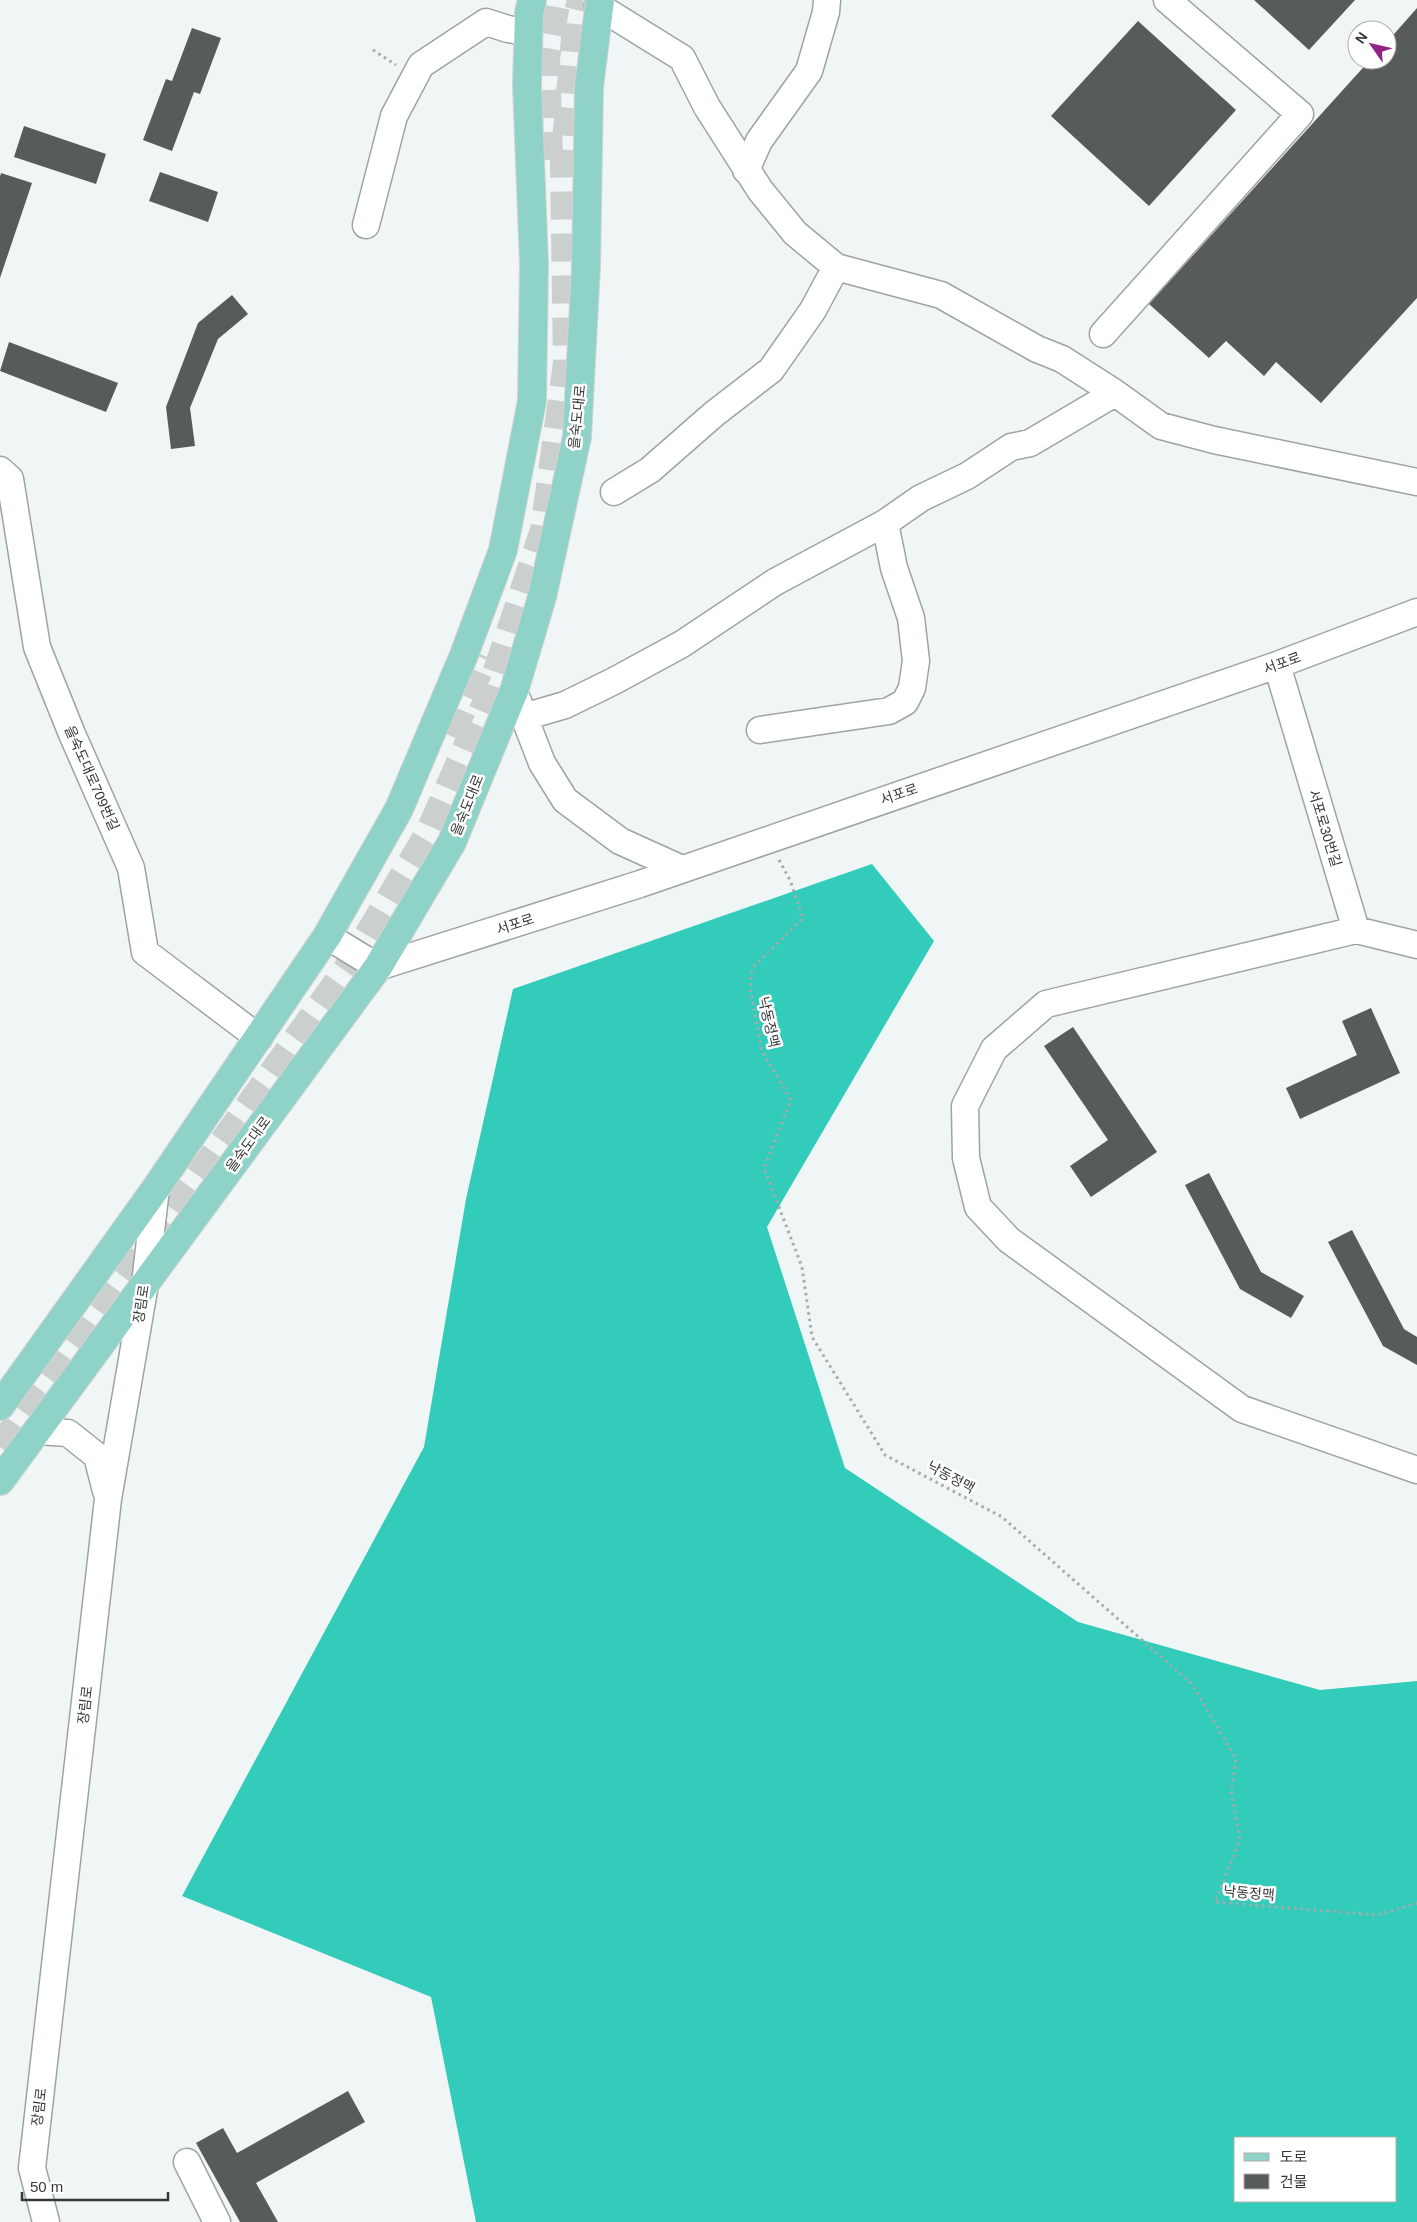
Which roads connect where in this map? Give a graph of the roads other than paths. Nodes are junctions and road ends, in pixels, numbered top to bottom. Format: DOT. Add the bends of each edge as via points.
graph roads {
  1 [pos="532,0"];
  2 [pos="827,0"];
  3 [pos="1167,0"];
  4 [pos="599,3"];
  5 [pos="528,32"];
  6 [pos="746,170"];
  7 [pos="366,224"];
  8 [pos="836,267"];
  9 [pos="1103,334"];
  10 [pos="1115,393"];
  11 [pos="0,470"];
  12 [pos="1417,482"];
  13 [pos="614,492"];
  14 [pos="885,523"];
  15 [pos="1417,612"];
  16 [pos="1277,665"];
  17 [pos="514,691"];
  18 [pos="524,717"];
  19 [pos="760,730"];
  20 [pos="682,869"];
  21 [pos="1356,930"];
  22 [pos="327,936"];
  23 [pos="1417,945"];
  24 [pos="378,967"];
  25 [pos="259,1038"];
  26 [pos="156,1188"];
  27 [pos="145,1284"];
  28 [pos="0,1406"];
  29 [pos="37,1431"];
  30 [pos="1417,1470"];
  31 [pos="0,1481"];
  32 [pos="108,1499"];
  33 [pos="187,2162"];
  34 [pos="46,2222"];
  35 [pos="217,2222"];
  1 -- 5 [label="main road"];
  2 -- 6 [label="street" via="809,71 759,140"];
  3 -- 9 [label="street" via="1300,114"];
  4 -- 6 [label="street" via="682,58 707,107"];
  4 -- 17 [label="main road, 을숙도대로" via="589,87 586,266 577,437 542,598"];
  5 -- 7 [label="street" via="486,22 421,65 394,116"];
  5 -- 22 [label="main road" via="534,264 532,401 503,550 464,654 399,809"];
  6 -- 8 [label="street" via="795,233"];
  8 -- 10 [label="street" via="941,295 1037,349 1062,359"];
  8 -- 13 [label="street" via="813,310 771,370 650,470"];
  10 -- 12 [label="street" via="1161,426"];
  10 -- 14 [label="street" via="1030,443 1011,447 967,476 921,498"];
  11 -- 25 [label="street, 을숙도대로709번길" via="10,480 37,647 131,868 145,952"];
  14 -- 18 [label="street" via="775,582 682,644 614,681 565,705"];
  14 -- 19 [label="street" via="894,568 911,618 915,653 912,688 905,702 890,711"];
  15 -- 16 [label="street, 서포로"];
  16 -- 20 [label="street, 서포로"];
  16 -- 21 [label="street, 서포로30번길"];
  17 -- 18 [label="street"];
  17 -- 24 [label="main road, 을숙도대로" via="452,842"];
  18 -- 20 [label="street" via="542,763 565,800 620,841"];
  20 -- 24 [label="street, 서포로"];
  21 -- 23 [label="street"];
  21 -- 30 [label="street" via="1046,1004 994,1049 965,1106 966,1158 978,1207 1009,1240 1242,1409"];
  22 -- 24 [label="street"];
  22 -- 25 [label="main road"];
  24 -- 27 [label="main road, 을숙도대로"];
  25 -- 26 [label="main road"];
  26 -- 27 [label="street, 장림로"];
  26 -- 28 [label="main road"];
  27 -- 29 [label="main road, 을숙도대로"];
  27 -- 32 [label="street, 장림로"];
  29 -- 31 [label="main road, 을숙도대로"];
  29 -- 32 [label="street" via="68,1432 97,1456"];
  32 -- 34 [label="street, 장림로" via="32,2168"];
  33 -- 35 [label="street"];
}
